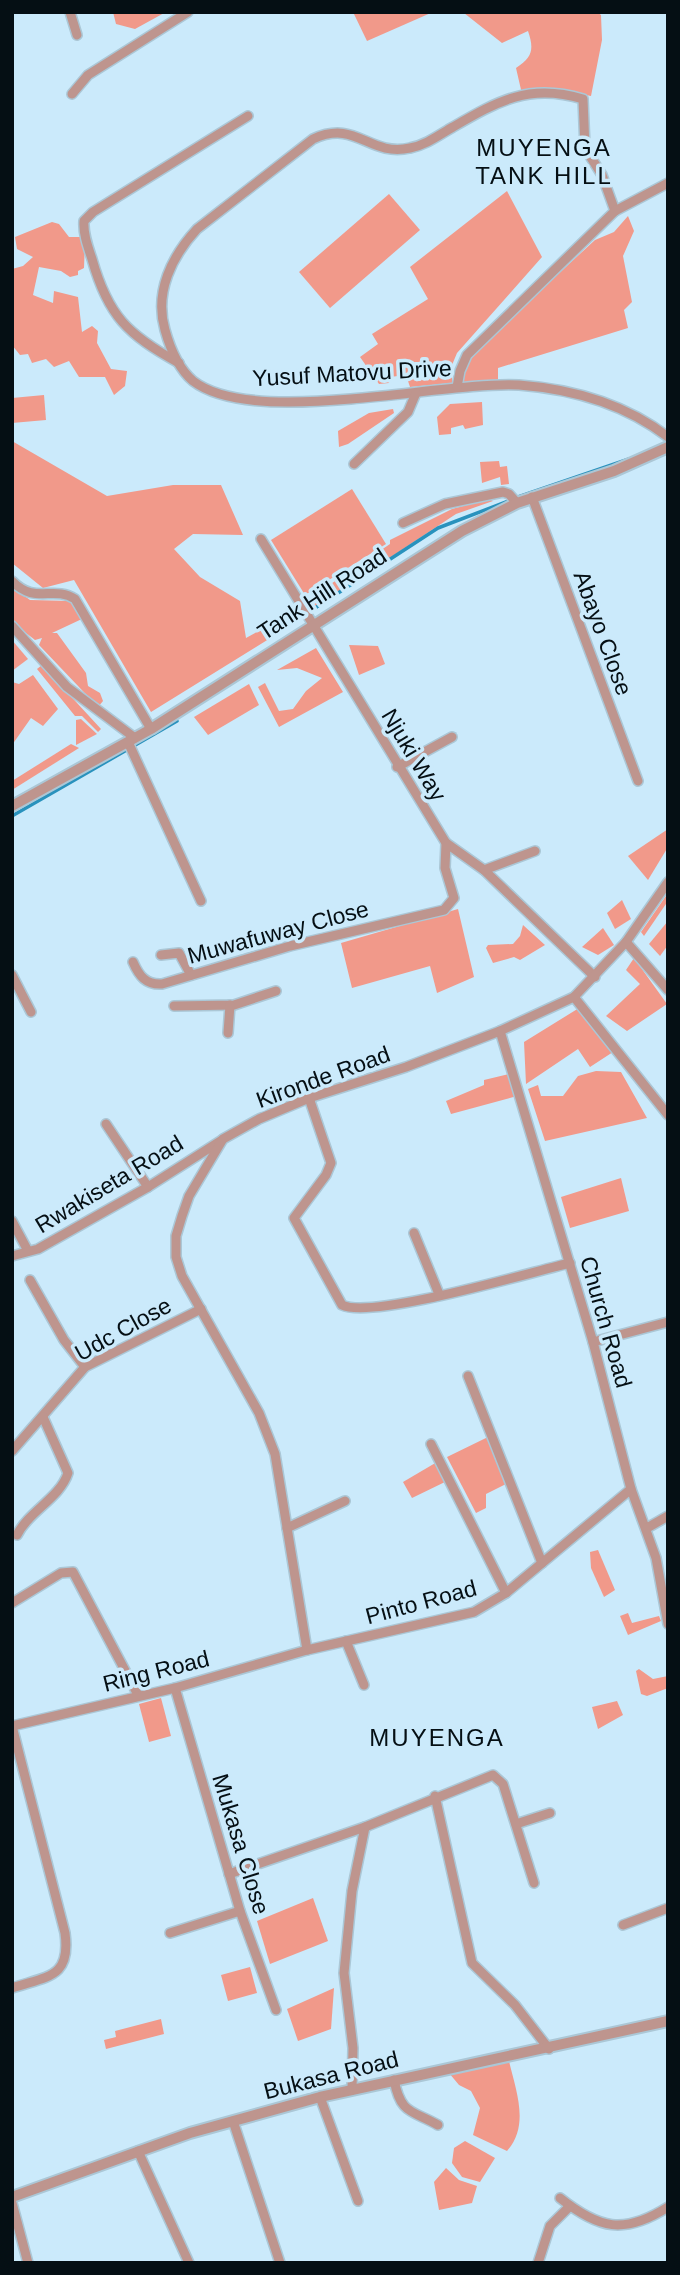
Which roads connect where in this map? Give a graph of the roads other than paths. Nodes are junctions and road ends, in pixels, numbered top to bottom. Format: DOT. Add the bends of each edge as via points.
graph roads {
  1 [pos="70,12"];
  2 [pos="188,12"];
  3 [pos="77,35"];
  4 [pos="72,94"];
  5 [pos="248,116"];
  6 [pos="668,183"];
  7 [pos="615,211"];
  8 [pos="179,363"];
  9 [pos="457,387"];
  10 [pos="416,393"];
  11 [pos="668,437"];
  12 [pos="668,447"];
  13 [pos="354,464"];
  14 [pos="532,497"];
  15 [pos="517,503"];
  16 [pos="403,523"];
  17 [pos="261,540"];
  18 [pos="12,581"];
  19 [pos="314,624"];
  20 [pos="12,626"];
  21 [pos="151,729"];
  22 [pos="452,737"];
  23 [pos="131,740"];
  24 [pos="397,766"];
  25 [pos="638,782"];
  26 [pos="12,806"];
  27 [pos="446,843"];
  28 [pos="535,851"];
  29 [pos="484,870"];
  30 [pos="668,882"];
  31 [pos="201,901"];
  32 [pos="444,910"];
  33 [pos="626,942"];
  34 [pos="161,955"];
  35 [pos="133,962"];
  36 [pos="12,975"];
  37 [pos="191,975"];
  38 [pos="595,976"];
  39 [pos="668,989"];
  40 [pos="276,991"];
  41 [pos="574,996"];
  42 [pos="230,1005"];
  43 [pos="174,1006"];
  44 [pos="31,1012"];
  45 [pos="500,1031"];
  46 [pos="228,1032"];
  47 [pos="309,1098"];
  48 [pos="668,1115"];
  49 [pos="106,1124"];
  50 [pos="223,1139"];
  51 [pos="148,1187"];
  52 [pos="12,1221"];
  53 [pos="414,1233"];
  54 [pos="28,1251"];
  55 [pos="12,1256"];
  56 [pos="570,1263"];
  57 [pos="30,1280"];
  58 [pos="439,1294"];
  59 [pos="201,1309"];
  60 [pos="668,1322"];
  61 [pos="593,1342"];
  62 [pos="85,1367"];
  63 [pos="468,1376"];
  64 [pos="43,1417"];
  65 [pos="431,1444"];
  66 [pos="12,1451"];
  67 [pos="631,1489"];
  68 [pos="345,1501"];
  69 [pos="668,1516"];
  70 [pos="287,1528"];
  71 [pos="647,1528"];
  72 [pos="17,1535"];
  73 [pos="542,1563"];
  74 [pos="506,1593"];
  75 [pos="12,1603"];
  76 [pos="668,1624"];
  77 [pos="345,1642"];
  78 [pos="307,1650"];
  79 [pos="363,1685"];
  80 [pos="175,1688"];
  81 [pos="138,1695"];
  82 [pos="12,1726"];
  83 [pos="435,1797"];
  84 [pos="550,1813"];
  85 [pos="516,1824"];
  86 [pos="365,1827"];
  87 [pos="229,1874"];
  88 [pos="534,1883"];
  89 [pos="668,1908"];
  90 [pos="240,1911"];
  91 [pos="623,1925"];
  92 [pos="170,1933"];
  93 [pos="12,1988"];
  94 [pos="276,2010"];
  95 [pos="668,2021"];
  96 [pos="550,2049"];
  97 [pos="394,2080"];
  98 [pos="352,2090"];
  99 [pos="320,2097"];
  100 [pos="233,2121"];
  101 [pos="438,2124"];
  102 [pos="138,2151"];
  103 [pos="12,2197"];
  104 [pos="560,2198"];
  105 [pos="358,2201"];
  106 [pos="12,2203"];
  107 [pos="570,2206"];
  108 [pos="668,2207"];
  109 [pos="28,2263"];
  110 [pos="189,2263"];
  111 [pos="280,2263"];
  112 [pos="538,2263"];
  1 -- 3 [label="street"];
  2 -- 4 [label="street" via="88,75"];
  5 -- 8 [label="street" via="84,221 98,279 113,311 143,344"];
  6 -- 7 [label="street"];
  7 -- 8 [label="street, Yusuf Matovu Drive" via="603,175 585,148 583,99 560,92 501,99 425,144 409,148 393,150 338,131 313,139 182,245 166,281 161,309"];
  7 -- 9 [label="street" via="467,355"];
  8 -- 10 [label="street, Yusuf Matovu Drive" via="203,387 243,398 314,400"];
  9 -- 10 [label="street, Yusuf Matovu Drive"];
  9 -- 11 [label="street, Yusuf Matovu Drive" via="517,385 582,394 642,420"];
  10 -- 13 [label="street" via="408,412"];
  12 -- 14 [label="street, Tank Hill Road" via="614,471"];
  14 -- 15 [label="street, Tank Hill Road"];
  14 -- 25 [label="street, Abayo Close"];
  15 -- 16 [label="street" via="503,492 445,504"];
  15 -- 19 [label="street, Tank Hill Road" via="461,531"];
  17 -- 19 [label="street, Njuki Way"];
  18 -- 21 [label="street" via="30,594 64,594 75,599"];
  19 -- 21 [label="street, Tank Hill Road"];
  19 -- 24 [label="street, Njuki Way"];
  20 -- 23 [label="street" via="67,687"];
  21 -- 23 [label="street, Tank Hill Road"];
  22 -- 24 [label="street"];
  23 -- 26 [label="street, Tank Hill Road"];
  23 -- 31 [label="street"];
  24 -- 27 [label="street, Njuki Way"];
  27 -- 29 [label="street"];
  27 -- 32 [label="street, Njuki Way" via="445,868 454,892"];
  28 -- 29 [label="street"];
  29 -- 38 [label="street"];
  30 -- 33 [label="street, Kironde Road"];
  32 -- 37 [label="street, Muwafuway Close"];
  33 -- 38 [label="street, Kironde Road"];
  33 -- 39 [label="street"];
  34 -- 37 [label="street" via="179,953"];
  35 -- 37 [label="street, Muwafuway Close" via="152,984"];
  36 -- 44 [label="street"];
  38 -- 41 [label="street, Kironde Road"];
  40 -- 42 [label="street"];
  41 -- 45 [label="street, Kironde Road"];
  41 -- 48 [label="street"];
  42 -- 43 [label="street"];
  42 -- 46 [label="street"];
  45 -- 47 [label="street, Kironde Road"];
  45 -- 56 [label="street, Church Road"];
  47 -- 50 [label="street, Kironde Road"];
  47 -- 58 [label="street" via="331,1163 294,1218 339,1301 352,1309 404,1304"];
  49 -- 51 [label="street"];
  50 -- 51 [label="street, Rwakiseta Road"];
  50 -- 59 [label="street" via="190,1196 176,1236 182,1276"];
  51 -- 54 [label="street, Rwakiseta Road"];
  52 -- 54 [label="street"];
  53 -- 58 [label="street"];
  54 -- 55 [label="street, Rwakiseta Road"];
  56 -- 58 [label="street"];
  56 -- 61 [label="street, Church Road"];
  57 -- 62 [label="street"];
  59 -- 62 [label="street, Udc Close"];
  59 -- 70 [label="street" via="267,1433 275,1454"];
  60 -- 61 [label="street"];
  61 -- 67 [label="street, Church Road"];
  62 -- 64 [label="street, Udc Close"];
  63 -- 73 [label="street"];
  64 -- 66 [label="street, Udc Close"];
  64 -- 72 [label="street" via="68,1473"];
  65 -- 74 [label="street"];
  67 -- 71 [label="street, Church Road"];
  67 -- 73 [label="street, Pinto Road"];
  68 -- 70 [label="street"];
  69 -- 71 [label="street"];
  70 -- 78 [label="street"];
  71 -- 76 [label="street, Church Road"];
  73 -- 74 [label="street, Pinto Road"];
  74 -- 77 [label="street, Pinto Road" via="461,1616"];
  75 -- 81 [label="street" via="61,1573 73,1572"];
  77 -- 78 [label="street, Pinto Road"];
  77 -- 79 [label="street"];
  78 -- 80 [label="street, Ring Road"];
  80 -- 81 [label="street, Ring Road"];
  80 -- 87 [label="street, Mukasa Close"];
  81 -- 82 [label="street, Ring Road"];
  82 -- 93 [label="street" via="67,1954 53,1973"];
  83 -- 85 [label="street" via="493,1775 503,1784"];
  83 -- 86 [label="street"];
  83 -- 96 [label="street" via="472,1963 515,2005"];
  84 -- 85 [label="street"];
  85 -- 88 [label="street"];
  86 -- 87 [label="street"];
  86 -- 98 [label="street" via="352,1891 344,1973 354,2048"];
  87 -- 90 [label="street, Mukasa Close"];
  89 -- 91 [label="street"];
  90 -- 92 [label="street"];
  90 -- 94 [label="street, Mukasa Close"];
  95 -- 96 [label="street, Bukasa Road"];
  96 -- 97 [label="street, Bukasa Road"];
  97 -- 98 [label="street, Bukasa Road"];
  97 -- 101 [label="street" via="406,2109"];
  98 -- 99 [label="street, Bukasa Road"];
  99 -- 100 [label="street, Bukasa Road"];
  99 -- 105 [label="street"];
  100 -- 102 [label="street, Bukasa Road"];
  100 -- 111 [label="street"];
  102 -- 103 [label="street, Bukasa Road"];
  102 -- 110 [label="street"];
  104 -- 107 [label="street"];
  106 -- 109 [label="street"];
  107 -- 108 [label="street" via="609,2226 639,2221"];
  107 -- 112 [label="street" via="550,2226"];
}
